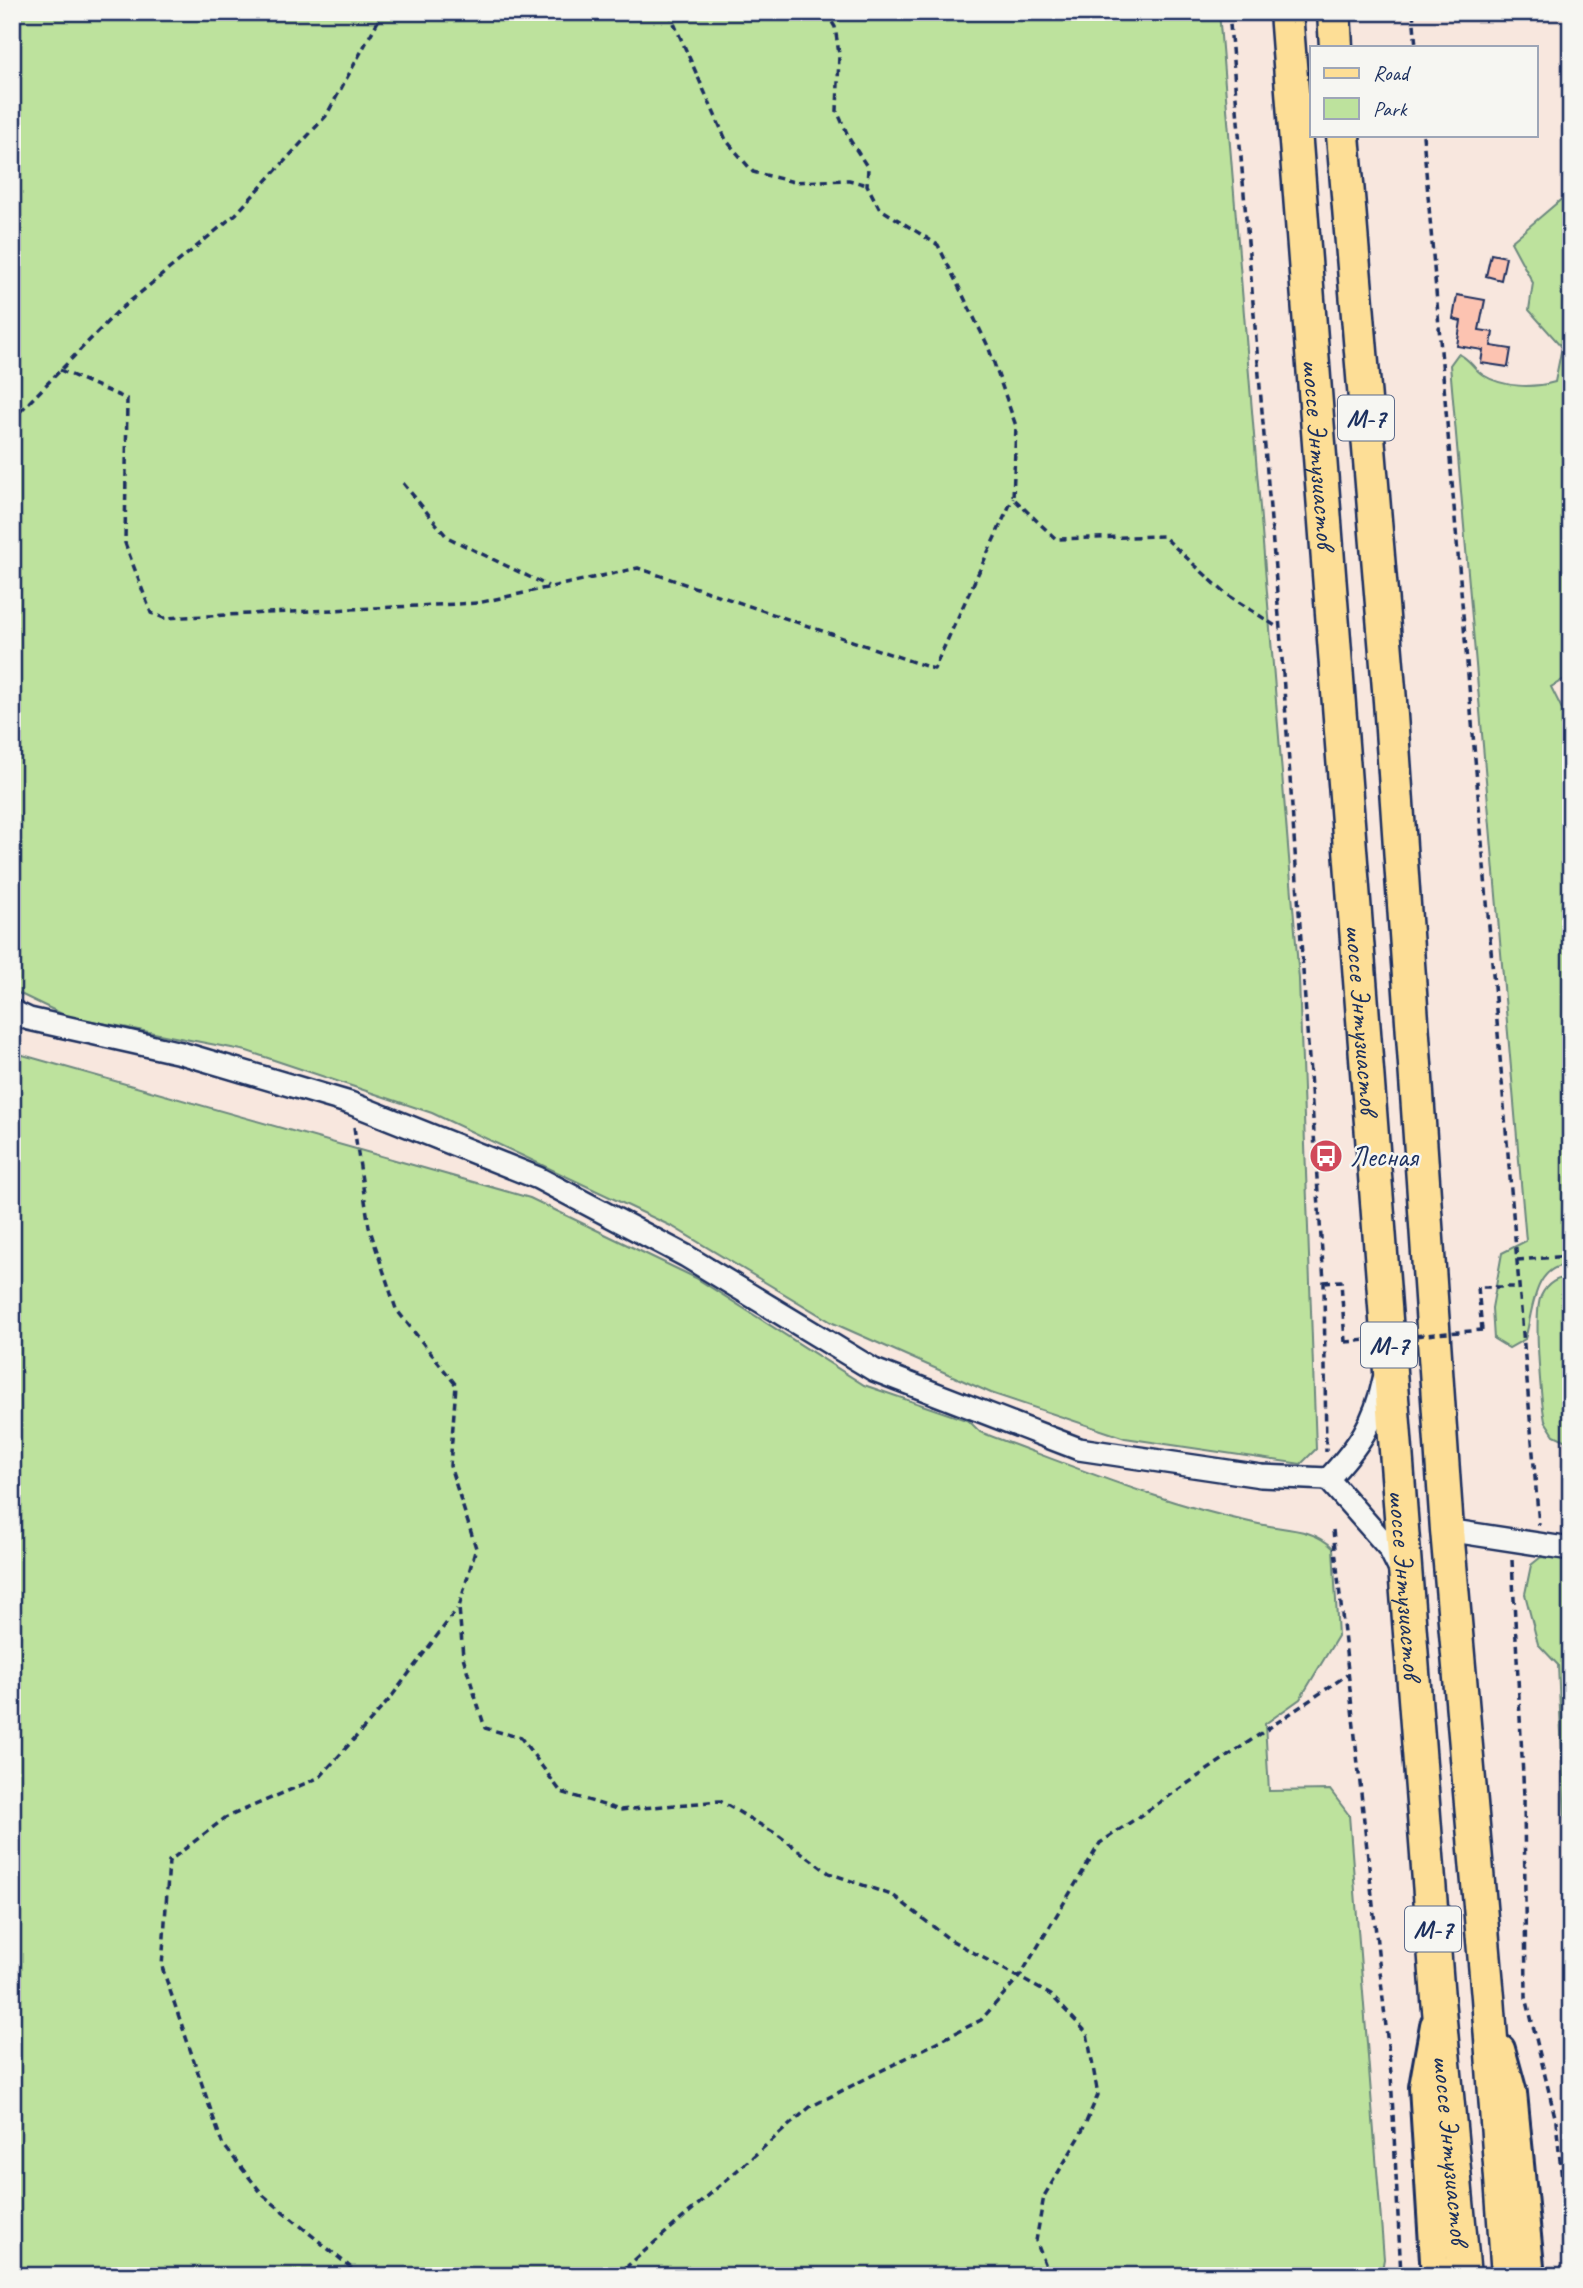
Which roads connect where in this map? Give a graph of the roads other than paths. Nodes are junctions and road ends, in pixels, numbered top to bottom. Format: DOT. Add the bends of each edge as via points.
graph roads {
  1 [pos="1286,12"];
  2 [pos="1334,12"];
  3 [pos="1336,46"];
  4 [pos="1343,136"];
  5 [pos="12,1011"];
  6 [pos="1390,1353"];
  7 [pos="1327,1468"];
  8 [pos="1447,1530"];
  9 [pos="1571,1549"];
  10 [pos="1406,1582"];
  11 [pos="1488,1997"];
  12 [pos="1438,1999"];
  13 [pos="1435,2276"];
  14 [pos="1464,2276"];
  15 [pos="1508,2276"];
  16 [pos="1531,2276"];
  1 -- 6 [label="highway, шоссе Энтузиастов / М-7"];
  2 -- 3 [label="highway"];
  4 -- 8 [label="highway, шоссе Энтузиастов / М-7" via="1391,715"];
  5 -- 7 [label="street" via="29,1019 181,1053 350,1103 538,1178 687,1256 874,1370 1079,1449 1261,1476"];
  6 -- 7 [label="street" via="1380,1399 1364,1437"];
  6 -- 10 [label="highway, шоссе Энтузиастов / М-7"];
  7 -- 10 [label="street" via="1389,1548"];
  8 -- 9 [label="street"];
  8 -- 11 [label="highway, шоссе Энтузиастов / М-7"];
  10 -- 12 [label="highway, шоссе Энтузиастов / М-7"];
  11 -- 15 [label="highway, шоссе Энтузиастов / М-7"];
  11 -- 16 [label="main road" via="1513,2093"];
  12 -- 13 [label="main road" via="1423,2087"];
  12 -- 14 [label="highway, шоссе Энтузиастов / М-7"];
}
